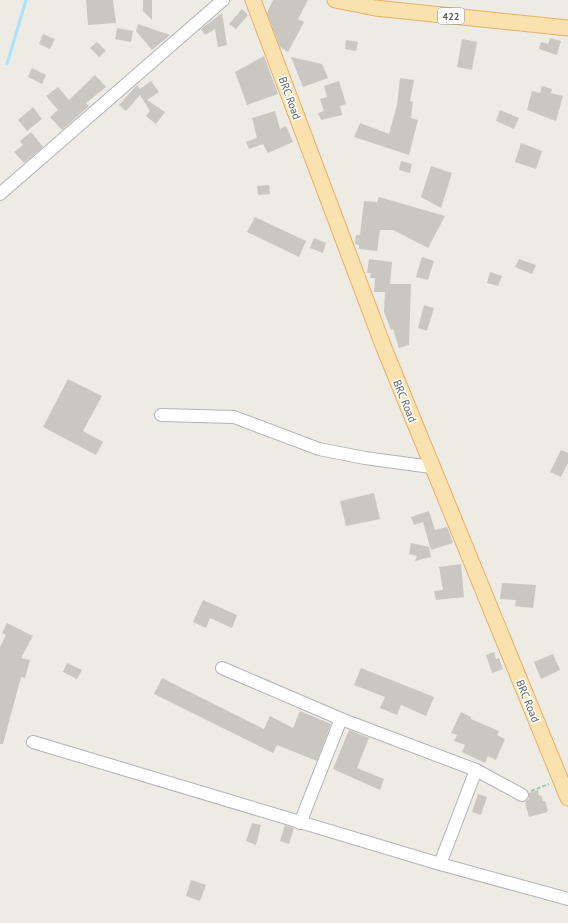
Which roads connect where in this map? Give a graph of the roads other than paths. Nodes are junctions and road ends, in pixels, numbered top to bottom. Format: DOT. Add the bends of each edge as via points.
graph roads {
  1 [pos="223,0"];
  2 [pos="253,0"];
  3 [pos="335,0"];
  4 [pos="568,28"];
  5 [pos="0,194"];
  6 [pos="160,415"];
  7 [pos="431,467"];
  8 [pos="222,668"];
  9 [pos="341,719"];
  10 [pos="33,742"];
  11 [pos="476,770"];
  12 [pos="522,795"];
  13 [pos="568,798"];
  14 [pos="300,823"];
  15 [pos="440,864"];
  16 [pos="568,899"];
  1 -- 5 [label="street"];
  2 -- 7 [label="main road, BRC Road"];
  3 -- 4 [label="main road, 422" via="375,8"];
  6 -- 7 [label="street" via="234,417 319,449"];
  7 -- 13 [label="main road, BRC Road"];
  8 -- 9 [label="street"];
  9 -- 11 [label="street"];
  9 -- 14 [label="street"];
  10 -- 14 [label="street"];
  11 -- 12 [label="street"];
  11 -- 15 [label="street"];
  14 -- 15 [label="street"];
  15 -- 16 [label="street"];
}
